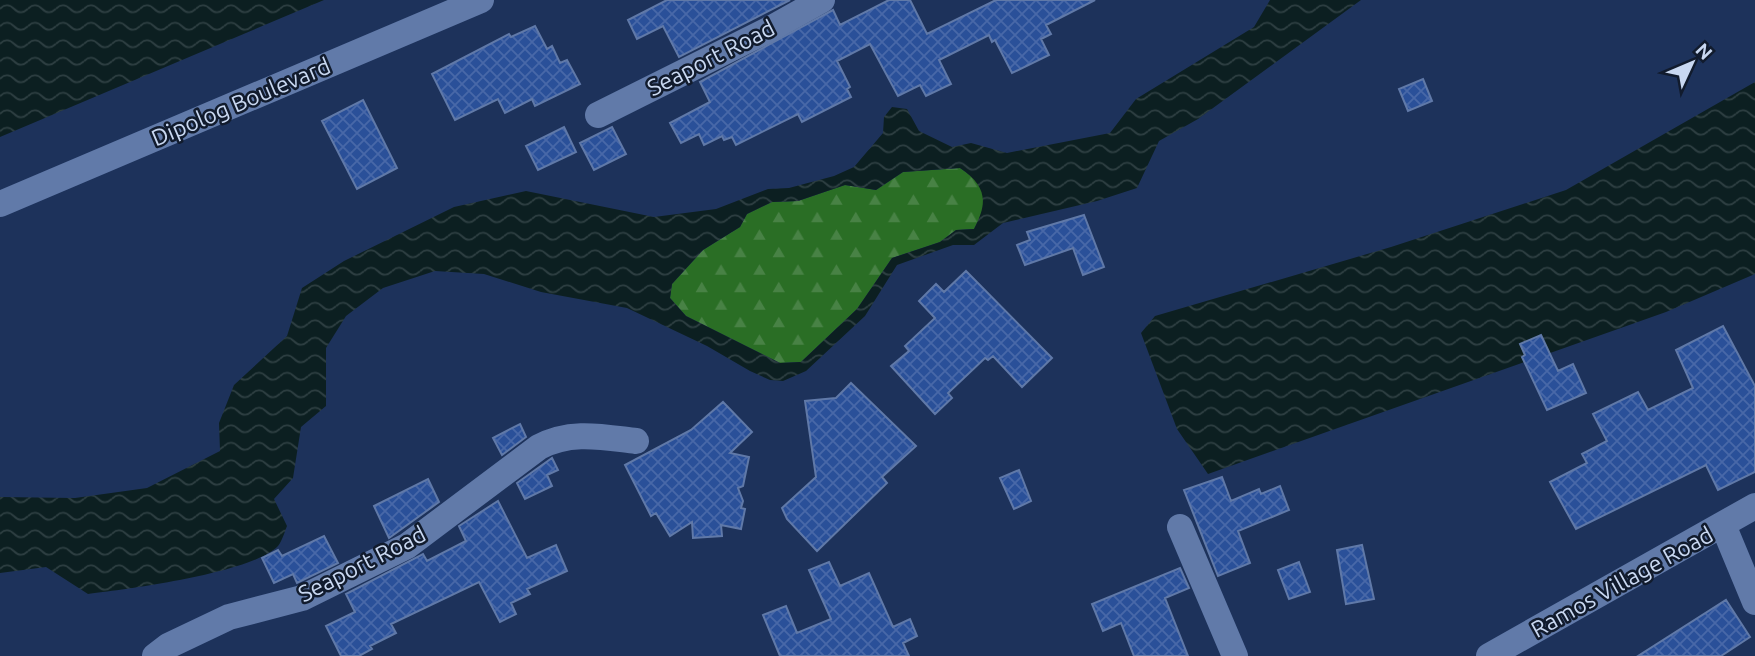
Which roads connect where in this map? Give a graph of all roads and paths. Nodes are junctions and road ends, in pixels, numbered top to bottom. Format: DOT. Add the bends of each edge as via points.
graph roads {
  1 [pos="481,0"];
  2 [pos="822,0"];
  3 [pos="598,114"];
  4 [pos="0,204"];
  5 [pos="636,441"];
  6 [pos="1755,506"];
  7 [pos="1723,525"];
  8 [pos="1180,527"];
  9 [pos="1755,602"];
  10 [pos="155,656"];
  11 [pos="1235,656"];
  12 [pos="1489,656"];
  1 -- 4 [label="street, Dipolog Boulevard"];
  2 -- 3 [label="street, Seaport Road"];
  5 -- 10 [label="street, Seaport Road" via="573,435 556,438 407,546 302,598 229,617"];
  6 -- 7 [label="street, Ramos Village Road"];
  7 -- 9 [label="street"];
  7 -- 12 [label="street, Ramos Village Road"];
  8 -- 11 [label="street"];
}
